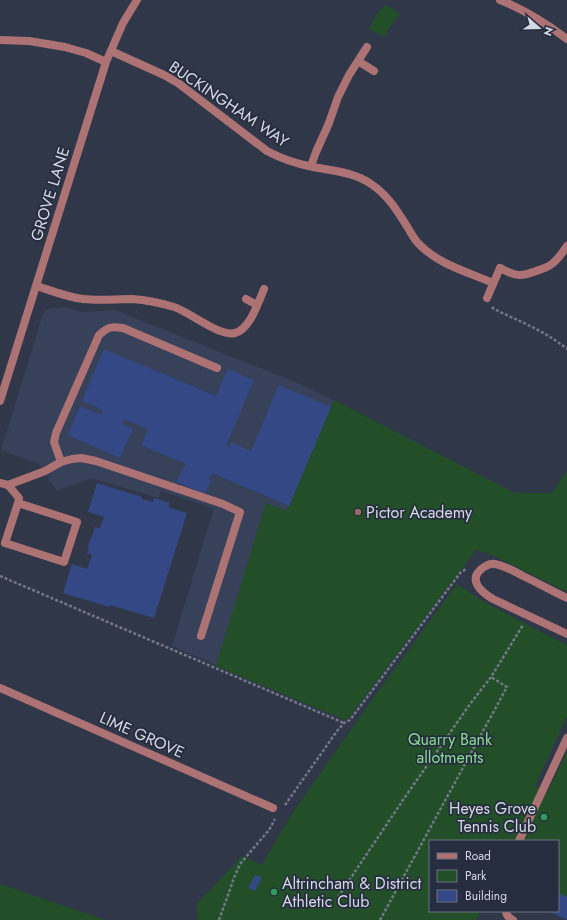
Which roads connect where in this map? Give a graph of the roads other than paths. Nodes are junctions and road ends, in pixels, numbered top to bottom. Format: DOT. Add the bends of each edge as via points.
graph roads {
  1 [pos="137,0"];
  2 [pos="500,0"];
  3 [pos="567,39"];
  4 [pos="0,40"];
  5 [pos="367,47"];
  6 [pos="111,50"];
  7 [pos="358,61"];
  8 [pos="106,62"];
  9 [pos="374,71"];
  10 [pos="311,166"];
  11 [pos="567,246"];
  12 [pos="493,283"];
  13 [pos="37,286"];
  14 [pos="264,290"];
  15 [pos="487,298"];
  16 [pos="246,299"];
  17 [pos="257,305"];
  18 [pos="217,368"];
  19 [pos="0,401"];
  20 [pos="61,462"];
  21 [pos="0,482"];
  22 [pos="8,485"];
  23 [pos="18,503"];
  24 [pos="567,598"];
  25 [pos="567,634"];
  26 [pos="201,636"];
  27 [pos="0,688"];
  28 [pos="567,738"];
  29 [pos="273,808"];
  30 [pos="519,840"];
  31 [pos="506,912"];
  32 [pos="513,920"];
  1 -- 6 [label="street, GROVE LANE"];
  2 -- 3 [label="street" via="523,11"];
  4 -- 8 [label="street" via="29,41 65,47"];
  5 -- 7 [label="street"];
  6 -- 8 [label="street, GROVE LANE"];
  6 -- 10 [label="street, BUCKINGHAM WAY" via="178,83 267,151 283,159"];
  7 -- 9 [label="street"];
  7 -- 10 [label="street" via="338,97"];
  8 -- 13 [label="street, GROVE LANE"];
  10 -- 12 [label="street, BUCKINGHAM WAY" via="354,175 372,184 391,202 417,242 427,252"];
  11 -- 12 [label="street" via="552,264 524,275 510,274 500,268"];
  12 -- 15 [label="street"];
  13 -- 17 [label="street" via="78,298 149,301 173,307 230,334 245,327"];
  13 -- 19 [label="street, GROVE LANE"];
  14 -- 17 [label="street"];
  16 -- 17 [label="street"];
  18 -- 20 [label="street" via="123,328 106,329 99,335 56,433 54,442"];
  20 -- 22 [label="street"];
  20 -- 26 [label="street" via="72,458 96,461 240,512"];
  21 -- 22 [label="street"];
  22 -- 23 [label="street" via="19,498"];
  23 -- 23 [label="street" via="77,522 64,562 5,543"];
  24 -- 25 [label="street" via="493,563 478,572 475,577 480,590 486,595"];
  27 -- 29 [label="street, LIME GROVE"];
  28 -- 30 [label="street"];
  31 -- 32 [label="street"];
}
